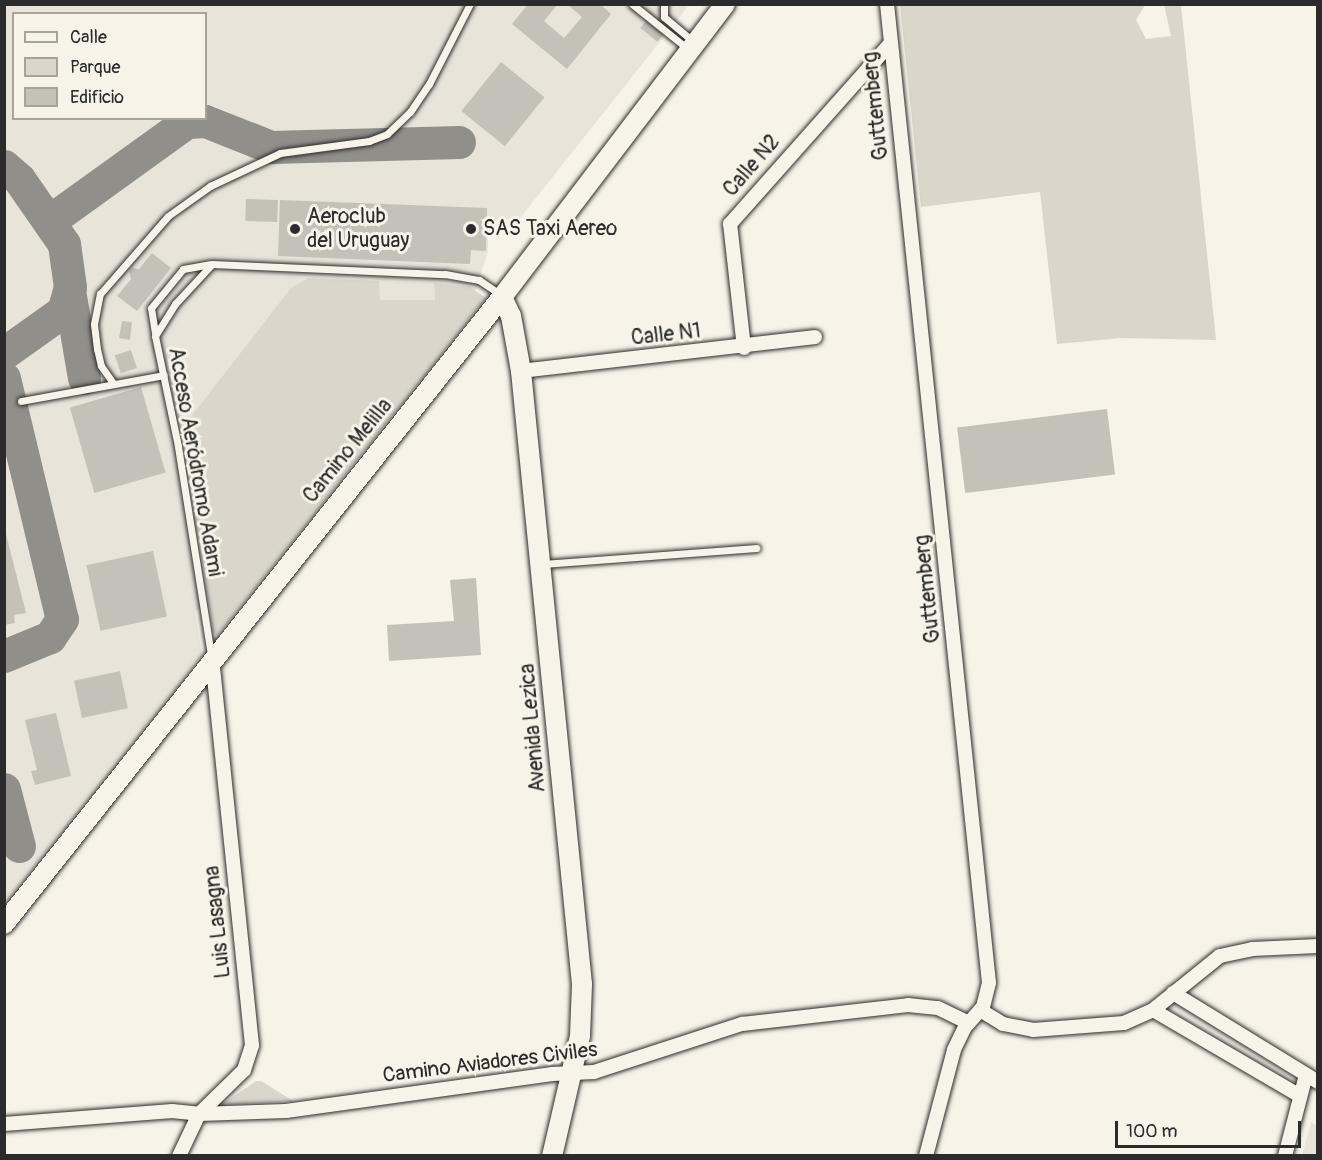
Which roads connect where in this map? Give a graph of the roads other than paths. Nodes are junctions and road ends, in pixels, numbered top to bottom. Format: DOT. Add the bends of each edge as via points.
graph roads {
  1 [pos="470,4"];
  2 [pos="632,4"];
  3 [pos="664,4"];
  4 [pos="725,4"];
  5 [pos="886,4"];
  6 [pos="664,17"];
  7 [pos="657,25"];
  8 [pos="890,44"];
  9 [pos="691,46"];
  10 [pos="212,264"];
  11 [pos="502,297"];
  12 [pos="155,336"];
  13 [pos="815,337"];
  14 [pos="744,348"];
  15 [pos="521,372"];
  16 [pos="164,375"];
  17 [pos="113,383"];
  18 [pos="21,401"];
  19 [pos="756,548"];
  20 [pos="541,564"];
  21 [pos="212,660"];
  22 [pos="4,924"];
  23 [pos="1317,946"];
  24 [pos="1173,993"];
  25 [pos="980,1010"];
  26 [pos="1153,1010"];
  27 [pos="969,1023"];
  28 [pos="573,1073"];
  29 [pos="1312,1078"];
  30 [pos="1300,1096"];
  31 [pos="199,1114"];
  32 [pos="4,1124"];
  33 [pos="179,1155"];
  34 [pos="552,1155"];
  35 [pos="926,1155"];
  36 [pos="1285,1155"];
  1 -- 17 [label="lane" via="429,84 410,112 387,134 369,141 280,153 210,186 168,216 100,294 94,324 97,349 101,366"];
  2 -- 7 [label="lane"];
  3 -- 6 [label="lane"];
  4 -- 9 [label="street, Camino Melilla"];
  5 -- 8 [label="street, Guttemberg"];
  6 -- 7 [label="lane"];
  6 -- 9 [label="lane"];
  7 -- 9 [label="lane"];
  8 -- 14 [label="street, Calle N2" via="730,224"];
  8 -- 25 [label="street, Guttemberg" via="987,962 988,995"];
  9 -- 11 [label="street, Camino Melilla"];
  10 -- 11 [label="lane" via="445,274 487,284"];
  10 -- 12 [label="lane, Acceso Aeródromo Adami" via="175,304"];
  10 -- 12 [label="lane" via="183,270 151,308"];
  11 -- 15 [label="street, Avenida Lezica" via="514,326"];
  11 -- 21 [label="street, Camino Melilla"];
  12 -- 16 [label="lane, Acceso Aeródromo Adami"];
  13 -- 14 [label="street, Calle N1"];
  14 -- 15 [label="street, Calle N1"];
  15 -- 20 [label="street, Avenida Lezica"];
  16 -- 17 [label="lane"];
  16 -- 21 [label="lane, Acceso Aeródromo Adami"];
  17 -- 18 [label="lane"];
  19 -- 20 [label="lane"];
  20 -- 28 [label="street, Avenida Lezica" via="582,984 580,1036"];
  21 -- 22 [label="street, Camino Melilla"];
  21 -- 31 [label="street, Luis Lasagna" via="252,1045 244,1070"];
  23 -- 24 [label="street" via="1252,949 1220,956"];
  24 -- 26 [label="street"];
  24 -- 29 [label="street"];
  25 -- 26 [label="street" via="1003,1024 1051,1030 1124,1023"];
  25 -- 27 [label="street, Guttemberg"];
  26 -- 30 [label="street"];
  27 -- 28 [label="street, Camino Aviadores Civiles" via="938,1008 908,1005 742,1024 632,1063"];
  27 -- 35 [label="street, Guttemberg" via="954,1050"];
  28 -- 31 [label="street, Camino Aviadores Civiles" via="286,1111"];
  28 -- 34 [label="street, Avenida Lezica"];
  29 -- 30 [label="street"];
  30 -- 36 [label="street"];
  31 -- 32 [label="street, Camino Aviadores Civiles" via="172,1111"];
  31 -- 33 [label="street, Luis Lasagna"];
}
